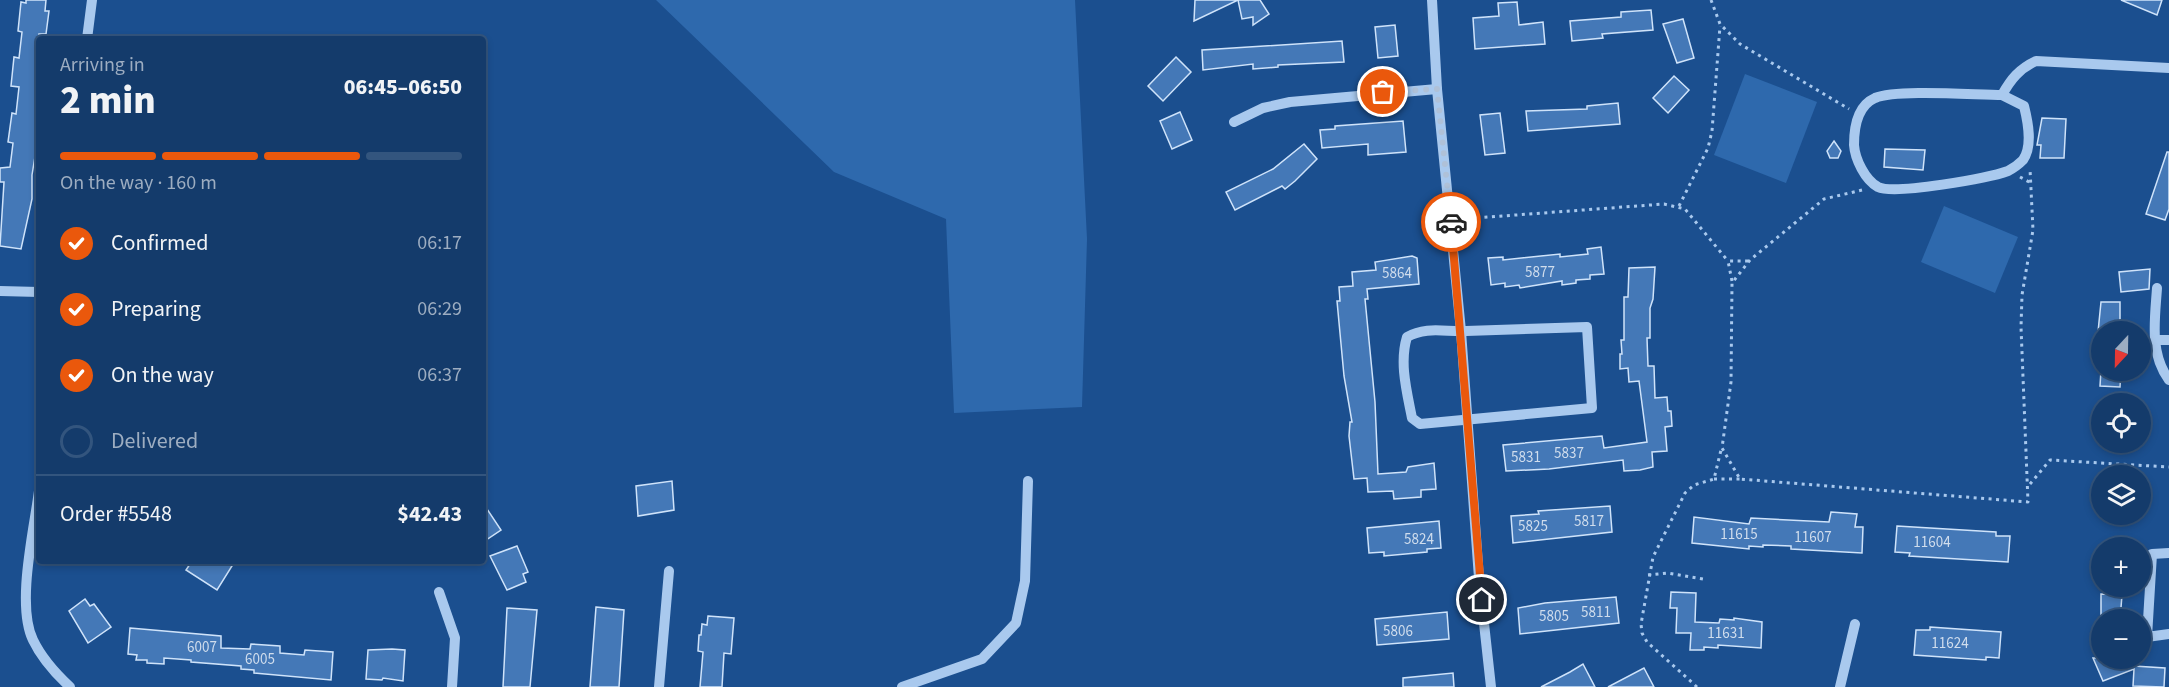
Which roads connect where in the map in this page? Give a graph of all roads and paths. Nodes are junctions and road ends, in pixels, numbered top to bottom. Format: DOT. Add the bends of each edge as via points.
graph roads {
  1 [pos="92,0"];
  2 [pos="1432,0"];
  3 [pos="1711,0"];
  4 [pos="1720,24"];
  5 [pos="87,36"];
  6 [pos="2169,68"];
  7 [pos="1437,89"];
  8 [pos="2002,95"];
  9 [pos="1858,114"];
  10 [pos="1234,122"];
  11 [pos="2028,144"];
  12 [pos="1878,187"];
  13 [pos="1679,206"];
  14 [pos="1451,220"];
  15 [pos="1728,261"];
  16 [pos="1750,261"];
  17 [pos="1732,283"];
  18 [pos="2157,288"];
  19 [pos="0,291"];
  20 [pos="36,292"];
  21 [pos="1461,331"];
  22 [pos="2155,340"];
  23 [pos="2169,340"];
  24 [pos="2169,380"];
  25 [pos="1467,418"];
  26 [pos="1722,448"];
  27 [pos="2169,467"];
  28 [pos="1714,479"];
  29 [pos="1740,479"];
  30 [pos="1028,481"];
  31 [pos="2029,485"];
  32 [pos="36,513"];
  33 [pos="2169,553"];
  34 [pos="669,571"];
  35 [pos="1648,575"];
  36 [pos="1702,579"];
  37 [pos="439,592"];
  38 [pos="1855,624"];
  39 [pos="2169,634"];
  40 [pos="70,687"];
  41 [pos="452,687"];
  42 [pos="659,687"];
  43 [pos="902,687"];
  44 [pos="1491,687"];
  45 [pos="1697,687"];
  46 [pos="1840,687"];
  1 -- 5 [label="street"];
  2 -- 7 [label="street"];
  3 -- 4 [label="path"];
  4 -- 9 [label="path" via="1753,54"];
  4 -- 13 [label="path" via="1712,131 1708,148"];
  6 -- 8 [label="street" via="2037,61 2012,78"];
  7 -- 10 [label="street" via="1290,102 1263,108"];
  7 -- 14 [label="street"];
  8 -- 9 [label="street" via="1899,94 1874,98"];
  8 -- 11 [label="street" via="2024,106"];
  9 -- 12 [label="street" via="1854,149 1863,172"];
  11 -- 12 [label="street" via="2024,159 2009,170 1908,190"];
  11 -- 31 [label="path" via="2033,230 2021,327"];
  12 -- 16 [label="path" via="1824,199"];
  13 -- 14 [label="path"];
  13 -- 15 [label="path"];
  14 -- 21 [label="street"];
  15 -- 16 [label="path"];
  15 -- 17 [label="path"];
  16 -- 17 [label="path"];
  17 -- 26 [label="path" via="1731,382"];
  18 -- 22 [label="street"];
  19 -- 20 [label="street"];
  21 -- 25 [label="street"];
  21 -- 25 [label="street" via="1427,329 1407,337 1403,355 1412,418 1420,424"];
  21 -- 25 [label="street" via="1587,327 1592,408"];
  22 -- 23 [label="street"];
  22 -- 24 [label="street" via="2158,365"];
  25 -- 44 [label="street"];
  26 -- 28 [label="path"];
  26 -- 29 [label="path"];
  27 -- 31 [label="path" via="2050,460"];
  28 -- 29 [label="path"];
  28 -- 35 [label="path" via="1694,485 1685,493 1653,556"];
  29 -- 31 [label="path" via="2028,502"];
  30 -- 43 [label="street" via="1025,581 1016,623 982,659"];
  32 -- 40 [label="street" via="25,592 32,638 50,668"];
  33 -- 39 [label="street" via="2152,554 2147,637"];
  34 -- 42 [label="street"];
  35 -- 36 [label="path" via="1668,573"];
  35 -- 45 [label="path" via="1642,633"];
  37 -- 41 [label="street" via="455,638"];
  38 -- 46 [label="street"];
}
